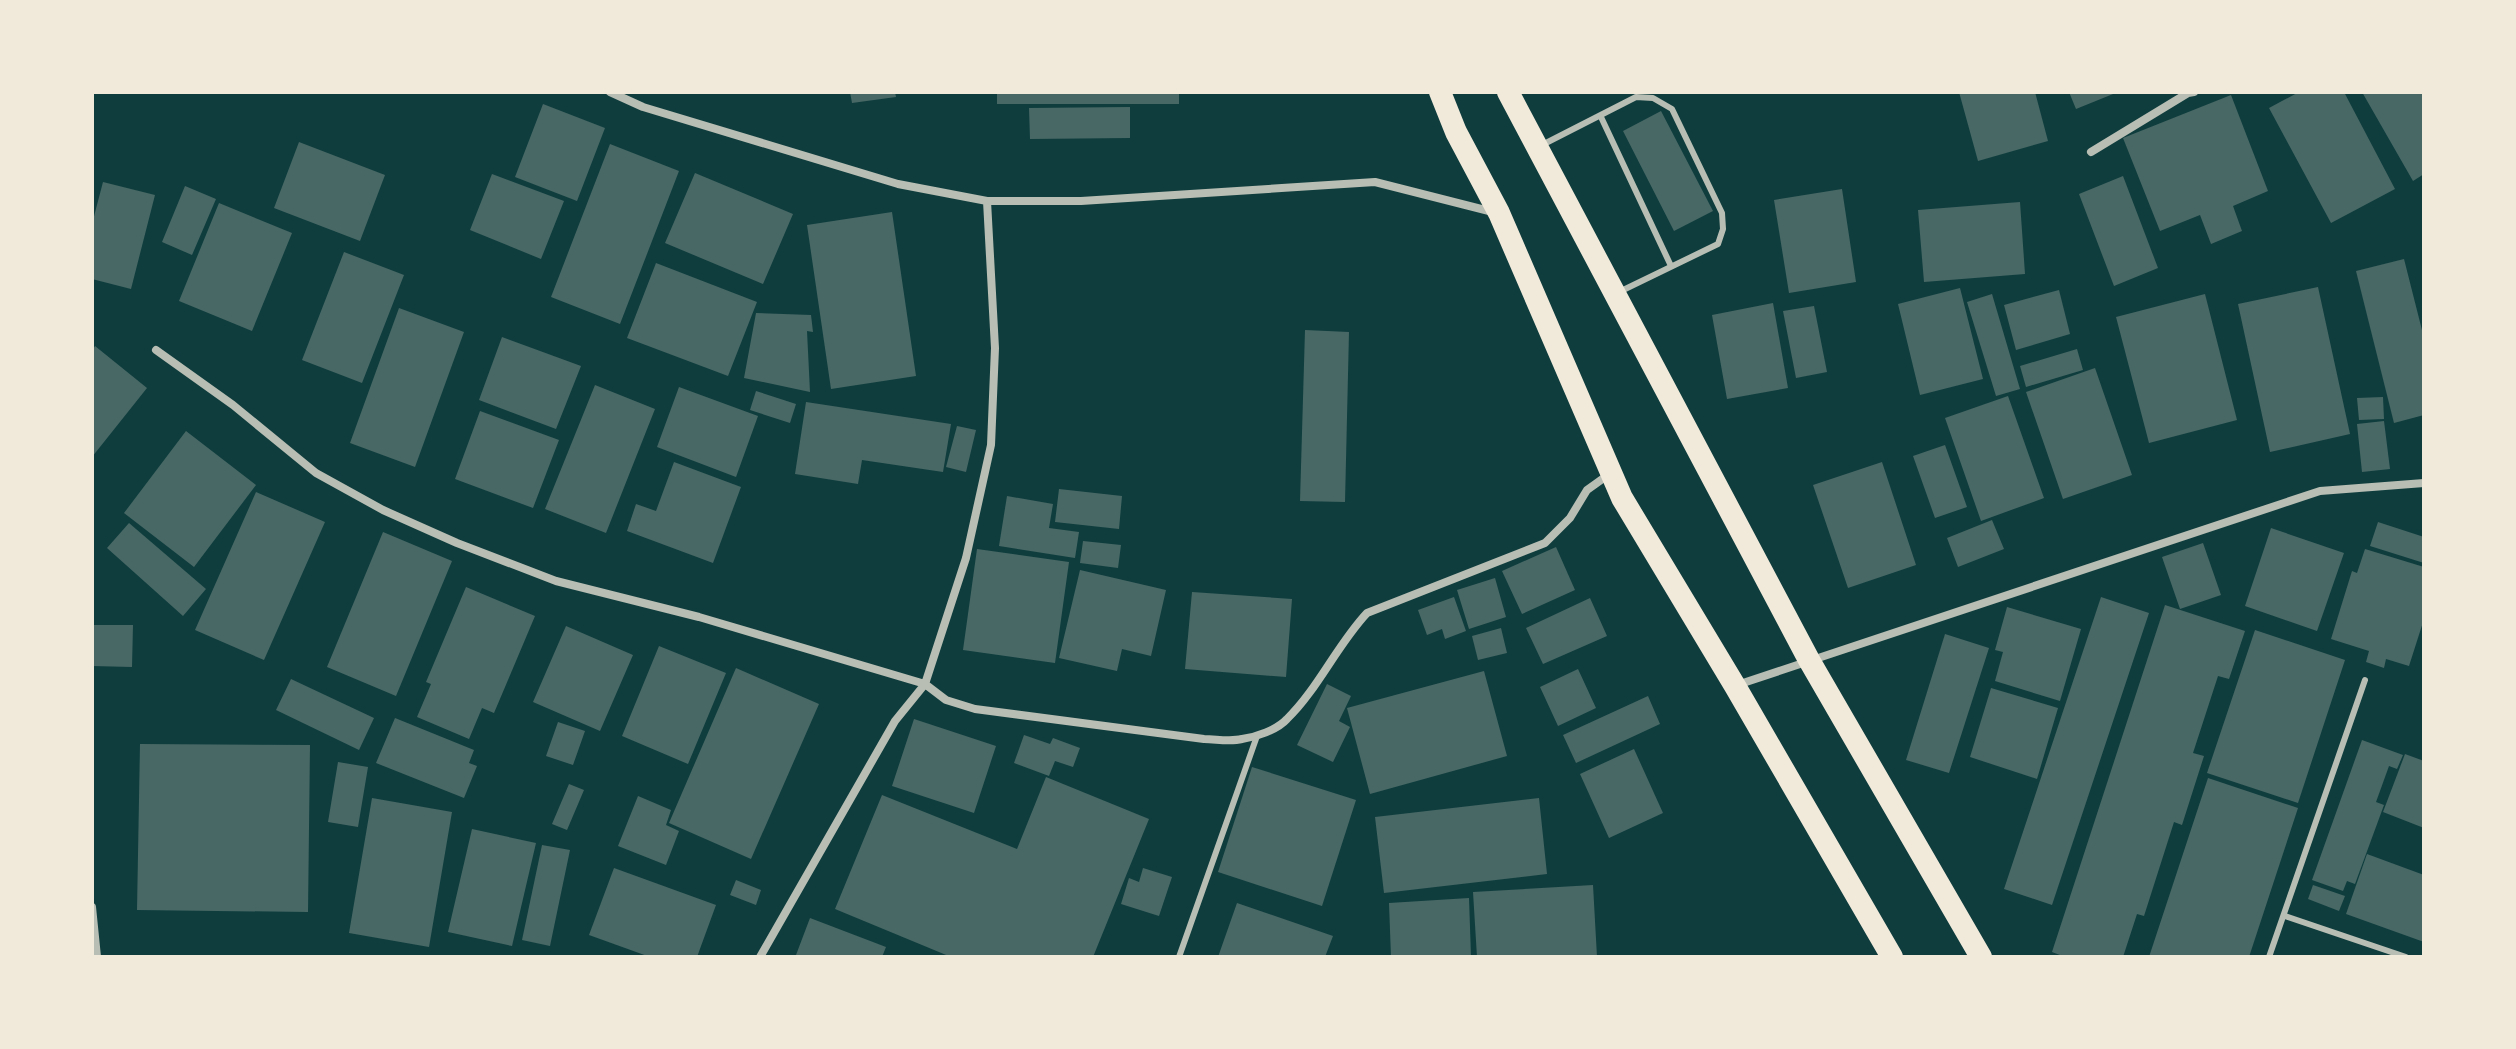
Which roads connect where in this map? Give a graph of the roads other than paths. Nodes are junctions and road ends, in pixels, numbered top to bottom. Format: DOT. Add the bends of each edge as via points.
graph roads {
  1 [pos="610,92"];
  2 [pos="1440,92"];
  3 [pos="1508,92"];
  4 [pos="2194,92"];
  5 [pos="1601,117"];
  6 [pos="1537,147"];
  7 [pos="2091,152"];
  8 [pos="987,201"];
  9 [pos="1499,213"];
  10 [pos="1671,266"];
  11 [pos="1614,294"];
  12 [pos="156,350"];
  13 [pos="2424,483"];
  14 [pos="1622,498"];
  15 [pos="1809,660"];
  16 [pos="2365,680"];
  17 [pos="925,684"];
  18 [pos="1735,686"];
  19 [pos="1257,736"];
  20 [pos="92,907"];
  21 [pos="2285,916"];
  22 [pos="97,957"];
  23 [pos="760,957"];
  24 [pos="1179,957"];
  25 [pos="1892,957"];
  26 [pos="1981,957"];
  27 [pos="2269,957"];
  28 [pos="2406,957"];
  1 -- 8 [label="street" via="643,107 898,184"];
  2 -- 9 [label="highway"];
  3 -- 6 [label="highway"];
  4 -- 7 [label="street"];
  5 -- 6 [label="lane"];
  5 -- 10 [label="lane"];
  5 -- 10 [label="lane" via="1636,97 1653,98 1672,109 1722,213 1718,244"];
  6 -- 11 [label="highway"];
  8 -- 9 [label="street" via="1081,201 1375,182"];
  8 -- 17 [label="street" via="995,348 991,445 966,558"];
  9 -- 14 [label="highway"];
  10 -- 11 [label="lane"];
  11 -- 15 [label="highway"];
  12 -- 17 [label="street" via="316,473 457,543 556,581"];
  13 -- 15 [label="street" via="2320,491"];
  14 -- 18 [label="highway"];
  14 -- 19 [label="street" via="1608,475 1587,490 1570,518 1545,543 1367,613 1286,721"];
  15 -- 18 [label="street"];
  15 -- 26 [label="highway"];
  16 -- 21 [label="lane"];
  17 -- 19 [label="street" via="946,700 975,709 1204,739"];
  17 -- 23 [label="street" via="895,721"];
  18 -- 25 [label="highway"];
  19 -- 24 [label="lane"];
  20 -- 22 [label="street"];
  21 -- 27 [label="lane"];
  21 -- 28 [label="lane"];
}
